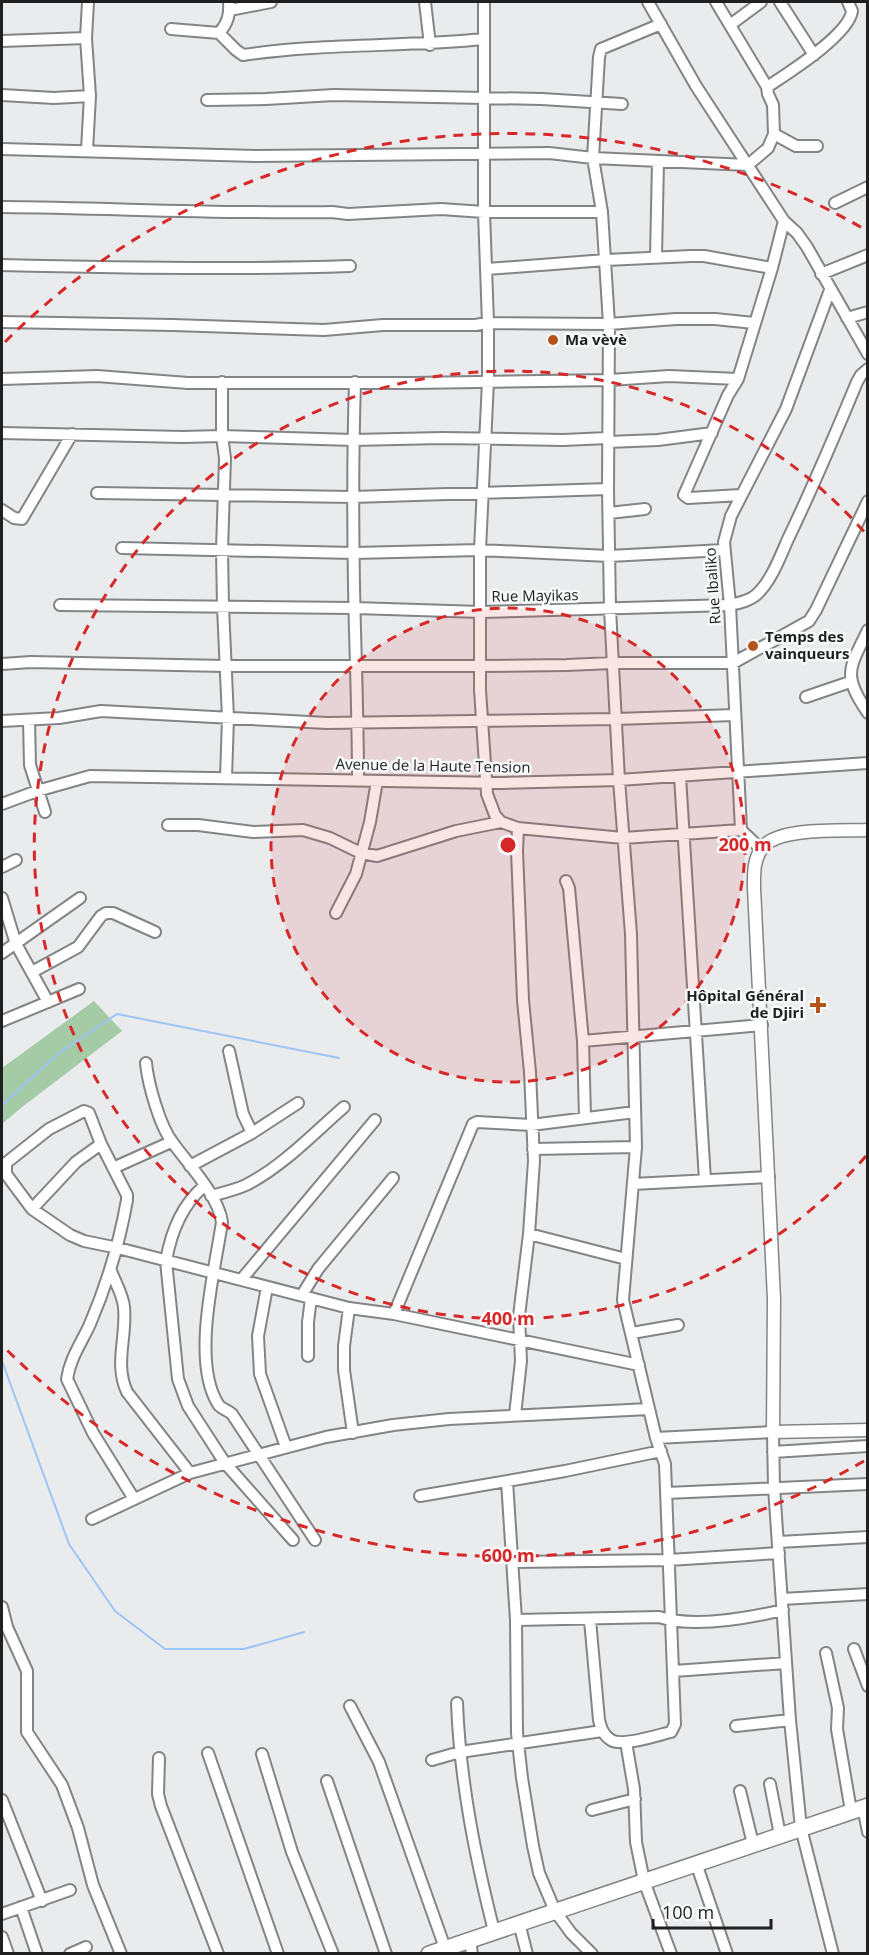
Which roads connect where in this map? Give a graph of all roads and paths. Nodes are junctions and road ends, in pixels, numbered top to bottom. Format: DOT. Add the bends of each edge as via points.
graph roads {
  1 [pos="88,2"];
  2 [pos="271,2"];
  3 [pos="425,2"];
  4 [pos="484,2"];
  5 [pos="648,2"];
  6 [pos="716,2"];
  7 [pos="761,2"];
  8 [pos="780,2"];
  9 [pos="848,2"];
  10 [pos="229,6"];
  11 [pos="661,24"];
  12 [pos="730,25"];
  13 [pos="171,29"];
  14 [pos="219,33"];
  15 [pos="86,38"];
  16 [pos="484,39"];
  17 [pos="2,40"];
  18 [pos="430,45"];
  19 [pos="814,55"];
  20 [pos="767,87"];
  21 [pos="2,95"];
  22 [pos="90,96"];
  23 [pos="484,97"];
  24 [pos="207,100"];
  25 [pos="597,104"];
  26 [pos="622,104"];
  27 [pos="774,134"];
  28 [pos="817,146"];
  29 [pos="2,149"];
  30 [pos="87,150"];
  31 [pos="484,154"];
  32 [pos="593,158"];
  33 [pos="658,162"];
  34 [pos="748,165"];
  35 [pos="867,187"];
  36 [pos="835,203"];
  37 [pos="2,207"];
  38 [pos="484,212"];
  39 [pos="602,212"];
  40 [pos="784,221"];
  41 [pos="867,255"];
  42 [pos="656,257"];
  43 [pos="606,260"];
  44 [pos="2,265"];
  45 [pos="350,266"];
  46 [pos="772,268"];
  47 [pos="487,269"];
  48 [pos="821,274"];
  49 [pos="830,290"];
  50 [pos="867,312"];
  51 [pos="847,318"];
  52 [pos="2,322"];
  53 [pos="488,323"];
  54 [pos="754,323"];
  55 [pos="609,324"];
  56 [pos="867,354"];
  57 [pos="867,369"];
  58 [pos="2,379"];
  59 [pos="738,379"];
  60 [pos="610,380"];
  61 [pos="488,381"];
  62 [pos="222,382"];
  63 [pos="355,382"];
  64 [pos="2,433"];
  65 [pos="72,434"];
  66 [pos="712,434"];
  67 [pos="222,436"];
  68 [pos="484,439"];
  69 [pos="353,440"];
  70 [pos="608,440"];
  71 [pos="608,489"];
  72 [pos="97,493"];
  73 [pos="483,494"];
  74 [pos="223,495"];
  75 [pos="741,495"];
  76 [pos="353,497"];
  77 [pos="867,501"];
  78 [pos="645,509"];
  79 [pos="2,510"];
  80 [pos="609,513"];
  81 [pos="122,548"];
  82 [pos="222,550"];
  83 [pos="480,550"];
  84 [pos="724,550"];
  85 [pos="354,554"];
  86 [pos="609,556"];
  87 [pos="60,604"];
  88 [pos="730,605"];
  89 [pos="223,607"];
  90 [pos="355,608"];
  91 [pos="610,609"];
  92 [pos="481,612"];
  93 [pos="867,630"];
  94 [pos="612,663"];
  95 [pos="734,663"];
  96 [pos="2,664"];
  97 [pos="356,665"];
  98 [pos="225,666"];
  99 [pos="480,666"];
  100 [pos="850,682"];
  101 [pos="806,697"];
  102 [pos="867,713"];
  103 [pos="735,715"];
  104 [pos="228,718"];
  105 [pos="616,719"];
  106 [pos="29,720"];
  107 [pos="481,720"];
  108 [pos="2,721"];
  109 [pos="358,723"];
  110 [pos="867,762"];
  111 [pos="739,772"];
  112 [pos="680,776"];
  113 [pos="226,777"];
  114 [pos="358,780"];
  115 [pos="619,780"];
  116 [pos="377,781"];
  117 [pos="485,782"];
  118 [pos="37,791"];
  119 [pos="2,804"];
  120 [pos="45,812"];
  121 [pos="501,822"];
  122 [pos="168,825"];
  123 [pos="518,828"];
  124 [pos="741,830"];
  125 [pos="867,830"];
  126 [pos="685,832"];
  127 [pos="623,838"];
  128 [pos="761,849"];
  129 [pos="361,853"];
  130 [pos="16,860"];
  131 [pos="2,867"];
  132 [pos="566,881"];
  133 [pos="2,898"];
  134 [pos="80,898"];
  135 [pos="336,913"];
  136 [pos="155,932"];
  137 [pos="16,944"];
  138 [pos="2,952"];
  139 [pos="32,972"];
  140 [pos="79,989"];
  141 [pos="48,1002"];
  142 [pos="2,1021"];
  143 [pos="762,1025"];
  144 [pos="694,1032"];
  145 [pos="633,1038"];
  146 [pos="583,1041"];
  147 [pos="229,1051"];
  148 [pos="146,1063"];
  149 [pos="298,1103"];
  150 [pos="344,1107"];
  151 [pos="635,1112"];
  152 [pos="585,1117"];
  153 [pos="375,1120"];
  154 [pos="531,1125"];
  155 [pos="252,1133"];
  156 [pos="171,1142"];
  157 [pos="101,1144"];
  158 [pos="636,1147"];
  159 [pos="533,1149"];
  160 [pos="190,1166"];
  161 [pos="113,1168"];
  162 [pos="769,1177"];
  163 [pos="393,1178"];
  164 [pos="705,1180"];
  165 [pos="633,1184"];
  166 [pos="204,1186"];
  167 [pos="211,1196"];
  168 [pos="32,1209"];
  169 [pos="529,1234"];
  170 [pos="118,1248"];
  171 [pos="626,1259"];
  172 [pos="166,1261"];
  173 [pos="111,1271"];
  174 [pos="214,1273"];
  175 [pos="241,1280"];
  176 [pos="267,1287"];
  177 [pos="307,1297"];
  178 [pos="349,1308"];
  179 [pos="394,1314"];
  180 [pos="678,1325"];
  181 [pos="632,1333"];
  182 [pos="521,1340"];
  183 [pos="308,1356"];
  184 [pos="639,1365"];
  185 [pos="649,1409"];
  186 [pos="515,1415"];
  187 [pos="867,1430"];
  188 [pos="773,1432"];
  189 [pos="353,1433"];
  190 [pos="656,1438"];
  191 [pos="867,1446"];
  192 [pos="286,1447"];
  193 [pos="661,1451"];
  194 [pos="773,1452"];
  195 [pos="259,1455"];
  196 [pos="225,1463"];
  197 [pos="190,1473"];
  198 [pos="507,1481"];
  199 [pos="867,1484"];
  200 [pos="774,1487"];
  201 [pos="666,1493"];
  202 [pos="420,1496"];
  203 [pos="134,1498"];
  204 [pos="92,1519"];
  205 [pos="867,1538"];
  206 [pos="293,1540"];
  207 [pos="315,1540"];
  208 [pos="779,1548"];
  209 [pos="669,1560"];
  210 [pos="513,1562"];
  211 [pos="867,1594"];
  212 [pos="783,1604"];
  213 [pos="2,1607"];
  214 [pos="516,1620"];
  215 [pos="590,1620"];
  216 [pos="672,1621"];
  217 [pos="854,1649"];
  218 [pos="826,1653"];
  219 [pos="786,1664"];
  220 [pos="674,1671"];
  221 [pos="867,1686"];
  222 [pos="458,1703"];
  223 [pos="350,1706"];
  224 [pos="790,1720"];
  225 [pos="736,1726"];
  226 [pos="602,1731"];
  227 [pos="626,1742"];
  228 [pos="518,1744"];
  229 [pos="460,1752"];
  230 [pos="208,1753"];
  231 [pos="262,1754"];
  232 [pos="159,1758"];
  233 [pos="432,1760"];
  234 [pos="327,1781"];
  235 [pos="770,1784"];
  236 [pos="740,1791"];
  237 [pos="635,1799"];
  238 [pos="2,1800"];
  239 [pos="860,1808"];
  240 [pos="592,1810"];
  241 [pos="801,1828"];
  242 [pos="867,1832"];
  243 [pos="780,1835"];
  244 [pos="753,1844"];
  245 [pos="696,1863"];
  246 [pos="644,1881"];
  247 [pos="70,1890"];
  248 [pos="42,1901"];
  249 [pos="21,1907"];
  250 [pos="555,1911"];
  251 [pos="2,1914"];
  252 [pos="519,1923"];
  253 [pos="494,1931"];
  254 [pos="2,1937"];
  255 [pos="86,1947"];
  256 [pos="470,1947"];
  257 [pos="446,1948"];
  258 [pos="8,1953"];
  259 [pos="37,1953"];
  260 [pos="70,1953"];
  261 [pos="121,1953"];
  262 [pos="218,1953"];
  263 [pos="278,1953"];
  264 [pos="333,1953"];
  265 [pos="386,1953"];
  266 [pos="429,1953"];
  267 [pos="528,1953"];
  268 [pos="592,1953"];
  269 [pos="671,1953"];
  270 [pos="727,1953"];
  271 [pos="833,1953"];
  1 -- 15 [label="street"];
  2 -- 10 [label="street"];
  3 -- 18 [label="street"];
  4 -- 16 [label="street"];
  5 -- 11 [label="street"];
  6 -- 12 [label="street"];
  7 -- 12 [label="street"];
  8 -- 19 [label="street"];
  9 -- 19 [label="street" via="852,11 848,23"];
  10 -- 14 [label="street" via="225,26"];
  11 -- 25 [label="street" via="601,49"];
  11 -- 34 [label="street"];
  12 -- 20 [label="street"];
  13 -- 14 [label="street"];
  14 -- 18 [label="street" via="243,55"];
  15 -- 17 [label="street"];
  15 -- 22 [label="street"];
  16 -- 18 [label="street"];
  16 -- 23 [label="street"];
  19 -- 20 [label="street"];
  20 -- 27 [label="street" via="773,105"];
  21 -- 22 [label="street"];
  22 -- 30 [label="street"];
  23 -- 24 [label="street" via="333,95"];
  23 -- 25 [label="street"];
  23 -- 31 [label="street"];
  25 -- 26 [label="street"];
  25 -- 32 [label="street"];
  27 -- 28 [label="street" via="796,147"];
  27 -- 34 [label="street" via="770,146"];
  29 -- 30 [label="street"];
  30 -- 31 [label="street" via="256,156"];
  31 -- 32 [label="street" via="549,153"];
  31 -- 38 [label="street"];
  32 -- 33 [label="street"];
  32 -- 39 [label="street"];
  33 -- 34 [label="street"];
  33 -- 42 [label="street"];
  34 -- 40 [label="street"];
  35 -- 36 [label="street"];
  37 -- 38 [label="street" via="348,214 441,209"];
  38 -- 39 [label="street"];
  38 -- 47 [label="street"];
  39 -- 43 [label="street"];
  40 -- 46 [label="street"];
  40 -- 48 [label="street" via="797,233"];
  41 -- 48 [label="street"];
  42 -- 43 [label="street"];
  42 -- 46 [label="street" via="704,256"];
  43 -- 47 [label="street"];
  43 -- 55 [label="street"];
  44 -- 45 [label="street" via="255,270"];
  46 -- 54 [label="street"];
  47 -- 53 [label="street"];
  48 -- 49 [label="street"];
  49 -- 51 [label="street"];
  49 -- 75 [label="street, Rue Ibaliko" via="786,409"];
  50 -- 51 [label="street"];
  51 -- 56 [label="street"];
  52 -- 53 [label="street" via="324,330"];
  53 -- 55 [label="street"];
  53 -- 61 [label="street"];
  54 -- 55 [label="street" via="676,319"];
  54 -- 59 [label="street"];
  55 -- 60 [label="street"];
  57 -- 88 [label="street, Rue Mayikas" via="857,382 778,561 755,596"];
  58 -- 62 [label="street" via="97,375"];
  59 -- 60 [label="street" via="669,376"];
  59 -- 66 [label="street"];
  60 -- 61 [label="street"];
  60 -- 70 [label="street"];
  61 -- 63 [label="street"];
  61 -- 68 [label="street"];
  62 -- 63 [label="street"];
  62 -- 67 [label="street"];
  63 -- 69 [label="street"];
  64 -- 65 [label="street"];
  65 -- 67 [label="street"];
  65 -- 79 [label="street" via="22,519"];
  66 -- 70 [label="street"];
  66 -- 75 [label="street" via="684,495"];
  67 -- 69 [label="street"];
  67 -- 74 [label="street"];
  68 -- 69 [label="street"];
  68 -- 70 [label="street"];
  68 -- 73 [label="street"];
  69 -- 76 [label="street"];
  70 -- 71 [label="street"];
  71 -- 73 [label="street"];
  71 -- 80 [label="street"];
  72 -- 74 [label="street"];
  73 -- 76 [label="street"];
  73 -- 83 [label="street"];
  74 -- 76 [label="street"];
  74 -- 82 [label="street"];
  75 -- 84 [label="street, Rue Ibaliko" via="731,516"];
  76 -- 85 [label="street"];
  77 -- 95 [label="street" via="809,621"];
  78 -- 80 [label="street"];
  80 -- 86 [label="street"];
  81 -- 82 [label="street"];
  82 -- 85 [label="street"];
  82 -- 89 [label="street"];
  83 -- 85 [label="street"];
  83 -- 86 [label="street"];
  83 -- 92 [label="street"];
  84 -- 86 [label="street"];
  84 -- 88 [label="street, Rue Ibaliko"];
  85 -- 90 [label="street"];
  86 -- 91 [label="street"];
  87 -- 89 [label="street, Rue Mayikas"];
  88 -- 91 [label="street, Rue Mayikas"];
  88 -- 95 [label="street, Rue Ibaliko"];
  89 -- 90 [label="street, Rue Mayikas"];
  89 -- 98 [label="street"];
  90 -- 92 [label="street, Rue Mayikas"];
  90 -- 97 [label="street"];
  91 -- 92 [label="street, Rue Mayikas"];
  91 -- 94 [label="street"];
  92 -- 99 [label="street"];
  93 -- 100 [label="street" via="850,672"];
  94 -- 95 [label="street"];
  94 -- 99 [label="street"];
  94 -- 105 [label="street"];
  95 -- 103 [label="street, Rue Ibaliko"];
  96 -- 98 [label="street"];
  97 -- 98 [label="street"];
  97 -- 99 [label="street"];
  97 -- 109 [label="street"];
  98 -- 104 [label="street"];
  99 -- 107 [label="street"];
  100 -- 101 [label="street"];
  100 -- 102 [label="street"];
  103 -- 105 [label="street"];
  103 -- 111 [label="street, Rue Ibaliko"];
  104 -- 106 [label="street" via="101,711"];
  104 -- 109 [label="street"];
  104 -- 113 [label="street"];
  105 -- 107 [label="street"];
  105 -- 115 [label="street"];
  106 -- 108 [label="street"];
  106 -- 118 [label="street" via="30,765"];
  107 -- 109 [label="street"];
  107 -- 117 [label="street"];
  109 -- 114 [label="street"];
  110 -- 111 [label="street, Avenue de la Haute Tension"];
  111 -- 112 [label="street, Avenue de la Haute Tension"];
  111 -- 124 [label="street, Rue Ibaliko"];
  112 -- 115 [label="street, Avenue de la Haute Tension"];
  112 -- 126 [label="street"];
  113 -- 114 [label="street, Avenue de la Haute Tension"];
  113 -- 118 [label="street, Avenue de la Haute Tension" via="90,776"];
  114 -- 116 [label="street, Avenue de la Haute Tension"];
  115 -- 117 [label="street, Avenue de la Haute Tension"];
  115 -- 127 [label="street"];
  116 -- 117 [label="street, Avenue de la Haute Tension"];
  116 -- 129 [label="street"];
  117 -- 121 [label="street" via="490,804"];
  118 -- 119 [label="street, Avenue de la Haute Tension"];
  118 -- 120 [label="street"];
  121 -- 123 [label="street"];
  121 -- 129 [label="street" via="456,831 384,855"];
  122 -- 129 [label="street" via="253,832 303,830"];
  123 -- 127 [label="street"];
  123 -- 154 [label="street"];
  124 -- 126 [label="street"];
  124 -- 128 [label="street"];
  125 -- 128 [label="main road" via="785,835"];
  126 -- 127 [label="street"];
  126 -- 144 [label="street"];
  127 -- 145 [label="street" via="631,934"];
  128 -- 143 [label="main road" via="754,868 754,888"];
  129 -- 135 [label="street" via="356,874"];
  130 -- 131 [label="street"];
  132 -- 146 [label="street"];
  133 -- 137 [label="street"];
  134 -- 137 [label="street"];
  136 -- 139 [label="street" via="106,913 78,947"];
  137 -- 138 [label="street"];
  137 -- 139 [label="street"];
  139 -- 141 [label="street"];
  140 -- 141 [label="street"];
  141 -- 142 [label="street"];
  143 -- 144 [label="street"];
  143 -- 162 [label="main road"];
  144 -- 145 [label="street"];
  144 -- 164 [label="street"];
  145 -- 146 [label="street"];
  145 -- 151 [label="street"];
  146 -- 152 [label="street"];
  147 -- 155 [label="street" via="243,1114"];
  148 -- 156 [label="street" via="155,1102"];
  149 -- 155 [label="street"];
  150 -- 167 [label="street" via="295,1152 262,1175 246,1185"];
  151 -- 152 [label="street"];
  151 -- 158 [label="street"];
  152 -- 154 [label="street"];
  153 -- 175 [label="street"];
  154 -- 159 [label="street"];
  154 -- 179 [label="street" via="473,1124"];
  155 -- 160 [label="street"];
  156 -- 160 [label="street"];
  156 -- 161 [label="street"];
  157 -- 161 [label="street"];
  157 -- 168 [label="street" via="76,1162"];
  157 -- 168 [label="street" via="89,1113 84,1111 49,1129 6,1163 6,1174"];
  158 -- 159 [label="street"];
  158 -- 165 [label="street"];
  159 -- 169 [label="street"];
  160 -- 166 [label="street"];
  161 -- 170 [label="street" via="128,1198"];
  162 -- 164 [label="street"];
  162 -- 188 [label="main road" via="774,1299"];
  163 -- 177 [label="street" via="318,1269"];
  164 -- 165 [label="street"];
  165 -- 171 [label="street"];
  166 -- 167 [label="street"];
  166 -- 172 [label="street" via="187,1202 169,1243"];
  167 -- 174 [label="street" via="222,1222"];
  168 -- 170 [label="street" via="84,1241"];
  169 -- 171 [label="street"];
  169 -- 182 [label="street" via="519,1316"];
  170 -- 172 [label="street"];
  170 -- 173 [label="street"];
  171 -- 181 [label="street" via="623,1300"];
  172 -- 174 [label="street"];
  172 -- 196 [label="street" via="178,1379 188,1406"];
  173 -- 197 [label="street" via="124,1308 120,1363 123,1384"];
  173 -- 203 [label="street" via="67,1379 93,1433"];
  174 -- 175 [label="street"];
  174 -- 195 [label="street" via="205,1338 210,1378 218,1403 232,1414"];
  175 -- 176 [label="street"];
  176 -- 177 [label="street"];
  176 -- 192 [label="street" via="258,1336 260,1374"];
  177 -- 178 [label="street"];
  177 -- 183 [label="street"];
  178 -- 179 [label="street"];
  178 -- 189 [label="street" via="344,1370"];
  179 -- 182 [label="street"];
  180 -- 181 [label="street"];
  181 -- 184 [label="street"];
  182 -- 184 [label="street"];
  182 -- 186 [label="street"];
  184 -- 185 [label="street"];
  185 -- 186 [label="street"];
  185 -- 190 [label="street"];
  186 -- 189 [label="street" via="393,1425"];
  187 -- 188 [label="main road"];
  188 -- 190 [label="street"];
  188 -- 194 [label="street"];
  189 -- 192 [label="street"];
  190 -- 193 [label="street"];
  191 -- 194 [label="street"];
  192 -- 195 [label="street"];
  193 -- 198 [label="street"];
  193 -- 201 [label="street"];
  194 -- 200 [label="street"];
  195 -- 196 [label="street"];
  195 -- 207 [label="street"];
  196 -- 197 [label="street"];
  196 -- 206 [label="street"];
  197 -- 203 [label="street"];
  198 -- 202 [label="street"];
  198 -- 210 [label="street"];
  199 -- 200 [label="street"];
  200 -- 201 [label="street"];
  200 -- 208 [label="street"];
  201 -- 209 [label="street"];
  203 -- 204 [label="street"];
  205 -- 208 [label="street"];
  208 -- 209 [label="street"];
  208 -- 212 [label="street"];
  209 -- 210 [label="street"];
  209 -- 216 [label="street"];
  210 -- 214 [label="street"];
  211 -- 212 [label="street"];
  212 -- 216 [label="street" via="751,1617"];
  212 -- 219 [label="street"];
  213 -- 261 [label="street" via="27,1671 27,1732 62,1785 93,1886"];
  214 -- 215 [label="street"];
  214 -- 228 [label="street"];
  215 -- 216 [label="street" via="659,1617"];
  215 -- 226 [label="street"];
  216 -- 220 [label="street"];
  217 -- 221 [label="street"];
  218 -- 239 [label="street" via="838,1708 837,1730"];
  219 -- 220 [label="street"];
  219 -- 224 [label="street"];
  220 -- 227 [label="street" via="674,1730"];
  222 -- 229 [label="street"];
  223 -- 257 [label="street" via="379,1762"];
  224 -- 225 [label="street"];
  224 -- 241 [label="street"];
  226 -- 227 [label="street" via="611,1740"];
  226 -- 228 [label="street"];
  227 -- 237 [label="street"];
  228 -- 229 [label="street"];
  228 -- 250 [label="street" via="532,1846"];
  229 -- 233 [label="street"];
  229 -- 253 [label="street" via="464,1790"];
  230 -- 263 [label="street"];
  231 -- 264 [label="street" via="292,1852"];
  232 -- 262 [label="street" via="160,1806"];
  234 -- 265 [label="street"];
  235 -- 243 [label="street"];
  236 -- 244 [label="street"];
  237 -- 240 [label="street"];
  237 -- 246 [label="street" via="636,1842"];
  238 -- 248 [label="street"];
  239 -- 241 [label="highway"];
  239 -- 242 [label="street"];
  241 -- 243 [label="highway"];
  241 -- 271 [label="street"];
  243 -- 244 [label="highway"];
  244 -- 245 [label="highway"];
  245 -- 246 [label="highway"];
  245 -- 270 [label="street"];
  246 -- 250 [label="highway"];
  246 -- 269 [label="street"];
  247 -- 248 [label="street"];
  248 -- 249 [label="street"];
  249 -- 251 [label="street"];
  249 -- 259 [label="street"];
  250 -- 252 [label="highway"];
  250 -- 268 [label="street"];
  252 -- 253 [label="highway"];
  252 -- 267 [label="street"];
  253 -- 256 [label="highway"];
  254 -- 258 [label="street"];
  255 -- 260 [label="street"];
  256 -- 257 [label="highway"];
  257 -- 266 [label="highway"];
}
